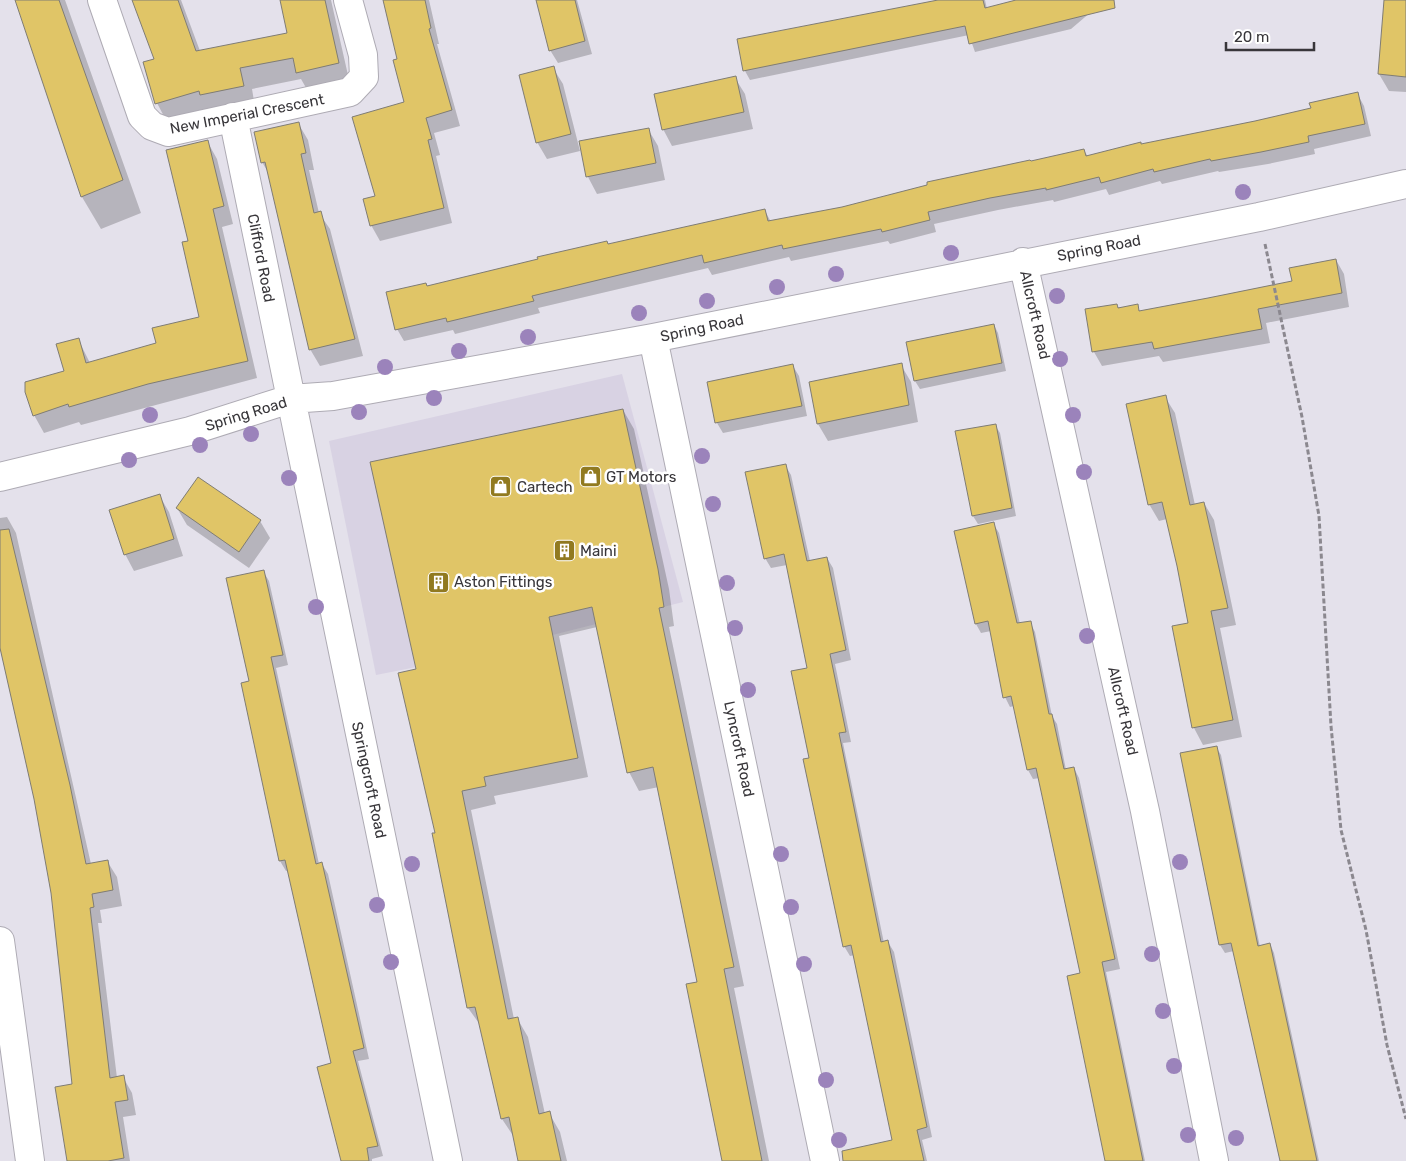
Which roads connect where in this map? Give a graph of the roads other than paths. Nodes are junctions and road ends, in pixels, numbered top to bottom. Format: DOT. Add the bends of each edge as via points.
graph roads {
  1 [pos="102,0"];
  2 [pos="348,0"];
  3 [pos="233,117"];
  4 [pos="1406,184"];
  5 [pos="1023,262"];
  6 [pos="653,338"];
  7 [pos="290,399"];
  8 [pos="0,477"];
  9 [pos="0,941"];
  10 [pos="30,1161"];
  11 [pos="448,1161"];
  12 [pos="825,1161"];
  13 [pos="1214,1161"];
  1 -- 3 [label="street, New Imperial Crescent" via="142,116 152,126 168,132"];
  2 -- 3 [label="street, New Imperial Crescent" via="363,55 364,78 350,92"];
  3 -- 7 [label="street, Clifford Road"];
  4 -- 5 [label="street, Spring Road" via="1259,217"];
  5 -- 6 [label="street, Spring Road"];
  5 -- 13 [label="street, Allcroft Road" via="1145,811"];
  6 -- 7 [label="street, Spring Road" via="333,396"];
  6 -- 12 [label="street, Lyncroft Road"];
  7 -- 8 [label="street, Spring Road" via="190,431"];
  7 -- 11 [label="street, Springcroft Road"];
  9 -- 10 [label="street"];
}
